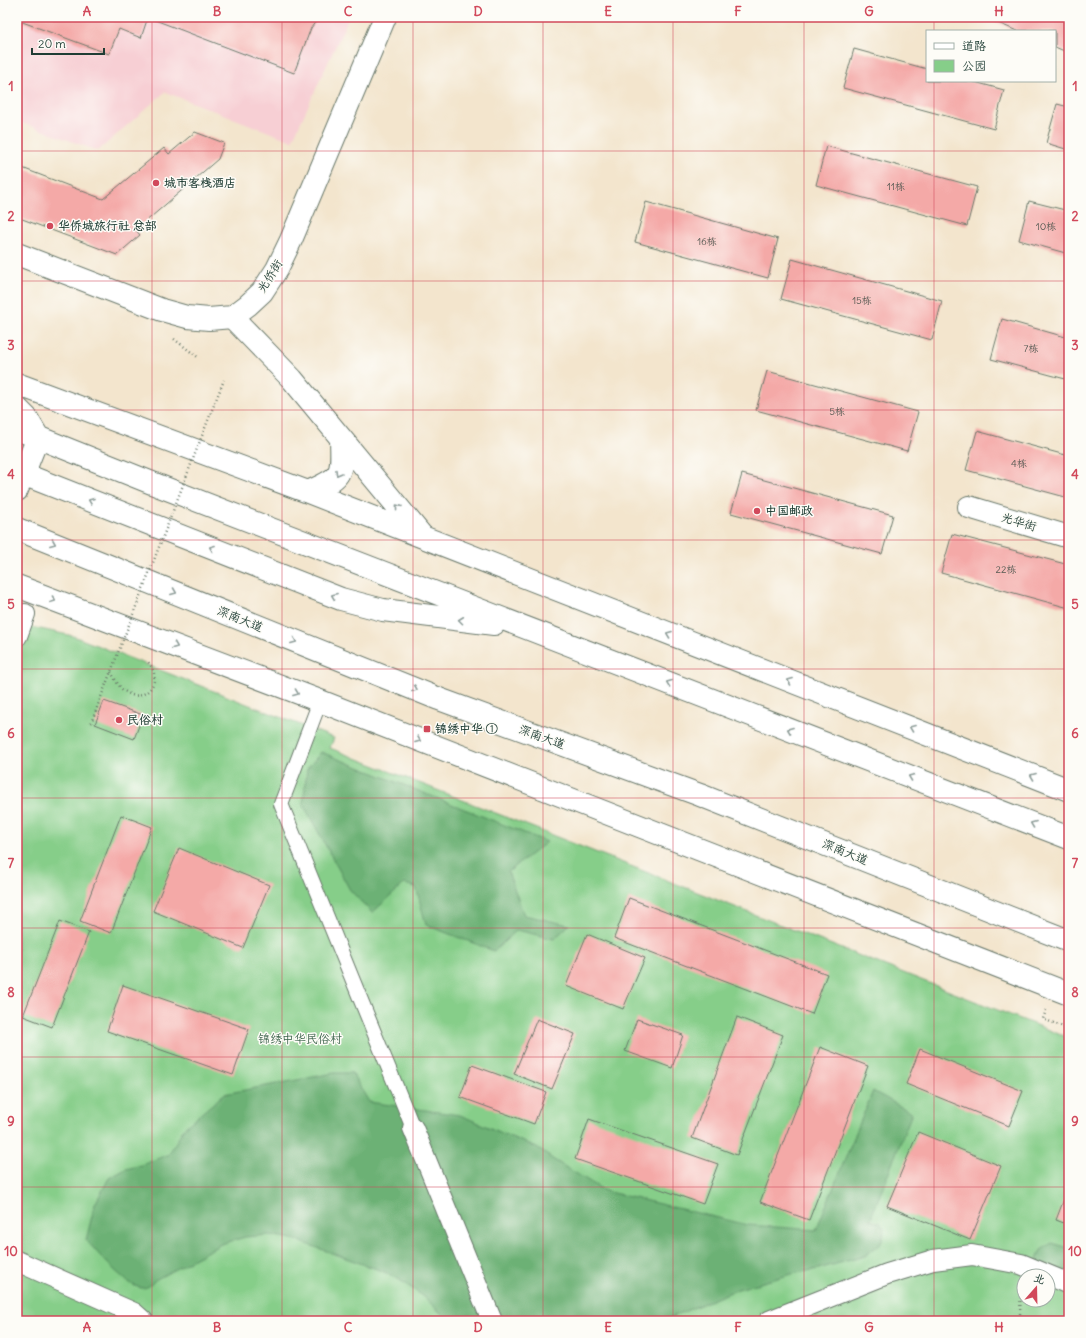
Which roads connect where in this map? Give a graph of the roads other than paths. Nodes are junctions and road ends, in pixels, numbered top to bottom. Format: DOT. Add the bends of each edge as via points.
graph roads {
  1 [pos="385,17"];
  2 [pos="17,254"];
  3 [pos="232,317"];
  4 [pos="17,384"];
  5 [pos="17,408"];
  6 [pos="17,429"];
  7 [pos="38,437"];
  8 [pos="341,438"];
  9 [pos="20,482"];
  10 [pos="308,492"];
  11 [pos="969,507"];
  12 [pos="17,529"];
  13 [pos="423,537"];
  14 [pos="1069,537"];
  15 [pos="17,586"];
  16 [pos="25,614"];
  17 [pos="527,628"];
  18 [pos="17,636"];
  19 [pos="320,702"];
  20 [pos="1069,790"];
  21 [pos="1069,838"];
  22 [pos="1069,940"];
  23 [pos="1069,994"];
  24 [pos="413,1128"];
  25 [pos="17,1261"];
  26 [pos="1069,1284"];
  27 [pos="143,1321"];
  28 [pos="492,1321"];
  29 [pos="769,1321"];
  1 -- 3 [label="main road, 光侨街" via="277,269 262,292"];
  2 -- 3 [label="main road, 光侨街" via="162,310 209,320"];
  3 -- 8 [label="main road" via="292,379"];
  4 -- 10 [label="main road"];
  5 -- 7 [label="main road" via="26,417"];
  6 -- 7 [label="main road"];
  7 -- 9 [label="main road"];
  7 -- 17 [label="main road"];
  8 -- 10 [label="main road, one-way" via="342,464 338,475 330,482"];
  13 -- 8 [label="main road, one-way"];
  17 -- 9 [label="main road, one-way" via="383,610 341,599"];
  10 -- 13 [label="main road"];
  11 -- 14 [label="main road, 光华街"];
  12 -- 22 [label="main road, 深南大道, one-way" via="439,699 700,795"];
  20 -- 13 [label="main road, one-way"];
  15 -- 19 [label="main road, one-way"];
  16 -- 18 [label="street"];
  21 -- 17 [label="main road, one-way"];
  19 -- 23 [label="main road, one-way"];
  19 -- 24 [label="lane" via="281,804"];
  24 -- 28 [label="street"];
  25 -- 27 [label="street" via="134,1313"];
  26 -- 29 [label="street" via="1021,1264 972,1255 933,1260 887,1274"];
}
